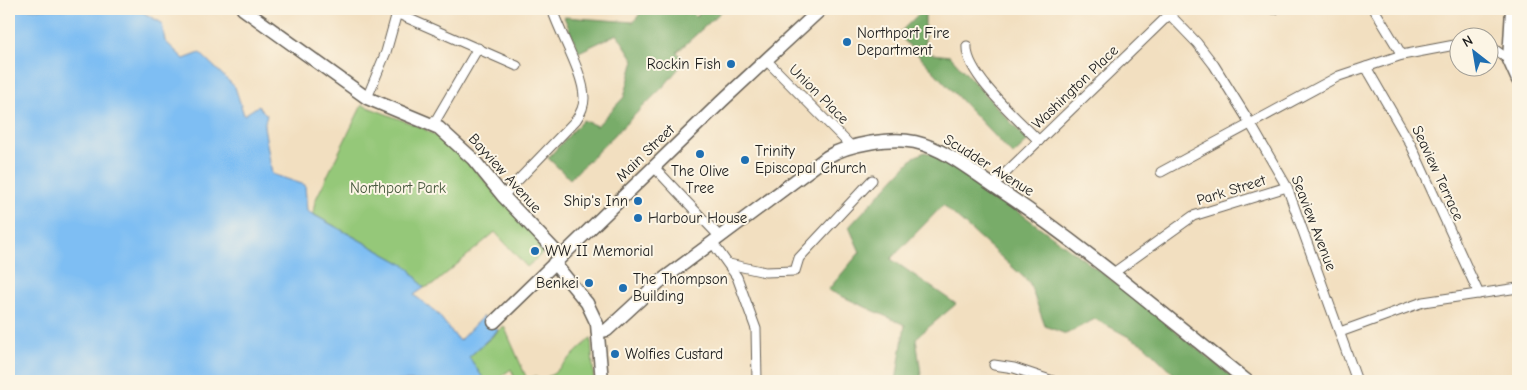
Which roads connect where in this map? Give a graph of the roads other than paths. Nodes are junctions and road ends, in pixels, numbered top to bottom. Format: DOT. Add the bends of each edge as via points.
graph roads {
  1 [pos="243,9"];
  2 [pos="552,9"];
  3 [pos="821,9"];
  4 [pos="1374,9"];
  5 [pos="1512,9"];
  6 [pos="397,11"];
  7 [pos="1172,11"];
  8 [pos="967,46"];
  9 [pos="1450,46"];
  10 [pos="478,48"];
  11 [pos="1500,53"];
  12 [pos="1402,55"];
  13 [pos="766,60"];
  14 [pos="1509,60"];
  15 [pos="517,66"];
  16 [pos="1366,66"];
  17 [pos="1518,80"];
  18 [pos="367,98"];
  19 [pos="1250,123"];
  20 [pos="432,125"];
  21 [pos="1039,141"];
  22 [pos="852,146"];
  23 [pos="654,167"];
  24 [pos="1161,172"];
  25 [pos="872,180"];
  26 [pos="993,185"];
  27 [pos="1287,187"];
  28 [pos="503,196"];
  29 [pos="715,239"];
  30 [pos="557,260"];
  31 [pos="729,264"];
  32 [pos="1112,274"];
  33 [pos="1518,288"];
  34 [pos="1480,294"];
  35 [pos="494,322"];
  36 [pos="598,332"];
  37 [pos="1340,332"];
  38 [pos="994,365"];
  39 [pos="602,381"];
  40 [pos="757,381"];
  41 [pos="1053,381"];
  42 [pos="1247,381"];
  43 [pos="1357,381"];
  1 -- 18 [label="main road, Bayview Avenue"];
  2 -- 28 [label="street" via="582,83 582,110"];
  3 -- 13 [label="main road, Main Street"];
  4 -- 12 [label="street"];
  5 -- 14 [label="main road"];
  6 -- 10 [label="street"];
  6 -- 18 [label="street" via="386,52"];
  7 -- 19 [label="street, Seaview Avenue" via="1206,54"];
  7 -- 21 [label="street, Washington Place"];
  8 -- 21 [label="street" via="969,59 989,90"];
  9 -- 12 [label="street"];
  10 -- 15 [label="street"];
  10 -- 20 [label="street"];
  11 -- 14 [label="street"];
  12 -- 16 [label="street"];
  13 -- 22 [label="street, Union Place"];
  13 -- 23 [label="main road, Main Street"];
  14 -- 17 [label="main road"];
  16 -- 19 [label="street" via="1339,76"];
  16 -- 34 [label="street, Seaview Terrace" via="1411,145"];
  18 -- 20 [label="main road, Bayview Avenue"];
  19 -- 24 [label="street"];
  19 -- 27 [label="street, Seaview Avenue"];
  20 -- 28 [label="main road, Bayview Avenue" via="473,159"];
  21 -- 26 [label="street, Washington Place"];
  22 -- 26 [label="main road, Scudder Avenue" via="890,141 914,142 949,156"];
  22 -- 29 [label="main road, Scudder Avenue" via="819,162"];
  23 -- 29 [label="street"];
  23 -- 30 [label="main road, Main Street"];
  25 -- 31 [label="street" via="798,258 795,271 765,272"];
  26 -- 32 [label="main road, Scudder Avenue"];
  27 -- 32 [label="street, Park Street" via="1193,216"];
  27 -- 37 [label="street, Seaview Avenue"];
  28 -- 30 [label="main road, Bayview Avenue"];
  29 -- 31 [label="street"];
  29 -- 36 [label="main road, Scudder Avenue" via="658,283 607,330"];
  30 -- 35 [label="main road, Main Street"];
  30 -- 36 [label="main road, Bayview Avenue" via="587,303"];
  31 -- 40 [label="street" via="756,329"];
  32 -- 42 [label="main road, Scudder Avenue"];
  33 -- 34 [label="street"];
  34 -- 37 [label="street" via="1424,302"];
  36 -- 39 [label="main road, Bayview Avenue"];
  37 -- 43 [label="street, Seaview Avenue"];
  38 -- 41 [label="street"];
}
